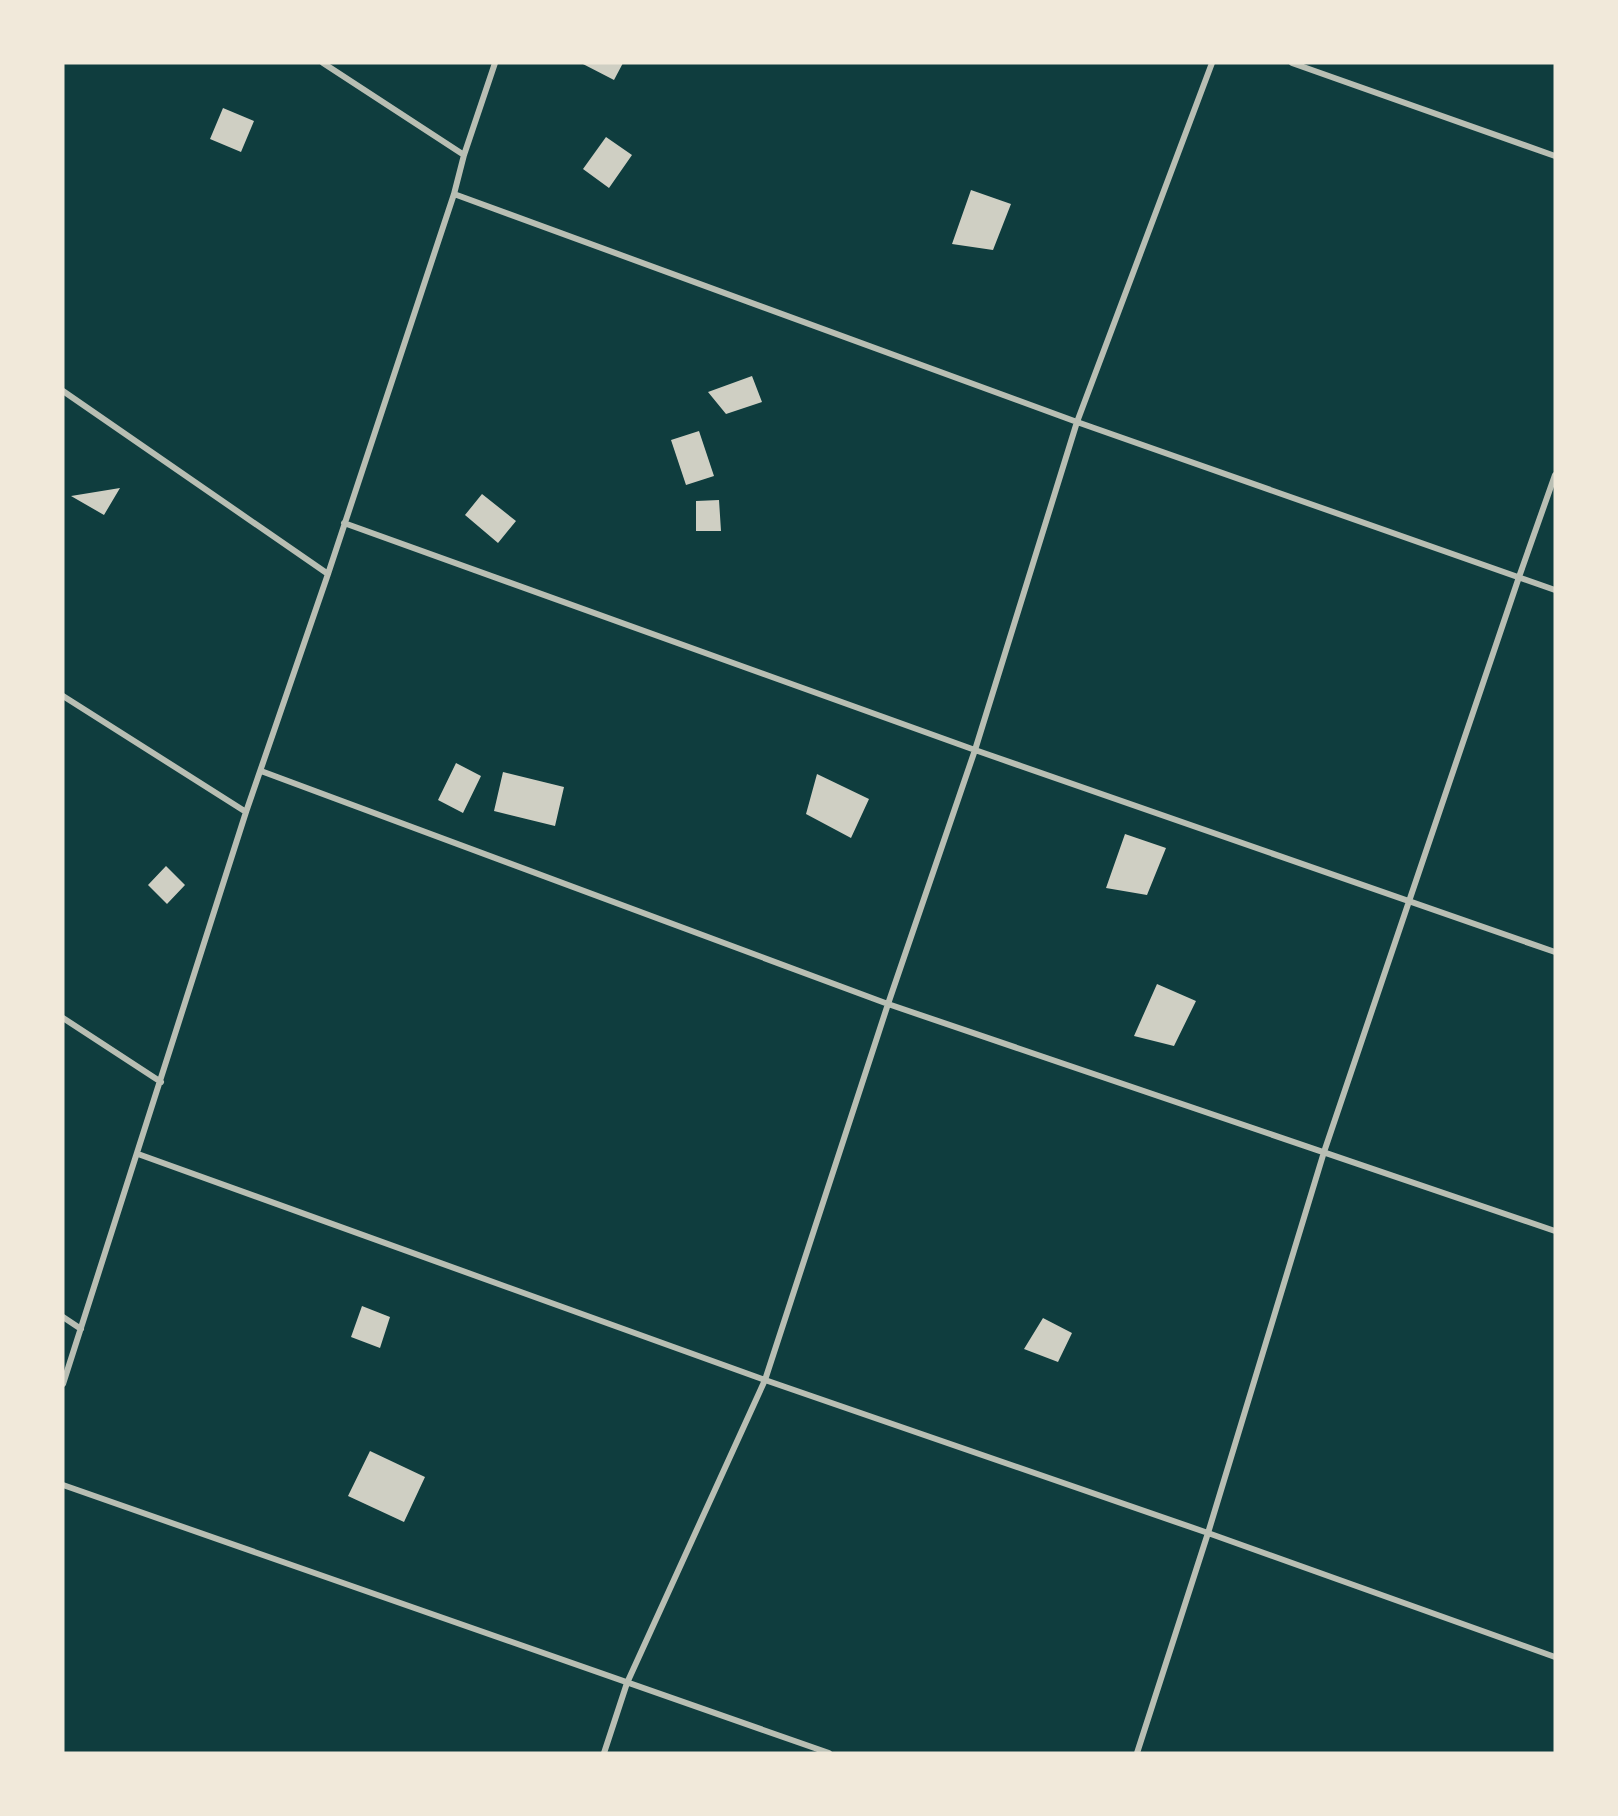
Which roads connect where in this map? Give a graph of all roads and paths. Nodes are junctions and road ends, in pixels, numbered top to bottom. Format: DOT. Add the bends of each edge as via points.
graph roads {
  1 [pos="323,63"];
  2 [pos="495,63"];
  3 [pos="1212,63"];
  4 [pos="1292,63"];
  5 [pos="464,155"];
  6 [pos="1555,156"];
  7 [pos="454,194"];
  8 [pos="63,391"];
  9 [pos="1077,422"];
  10 [pos="1555,475"];
  11 [pos="344,523"];
  12 [pos="328,574"];
  13 [pos="1518,577"];
  14 [pos="1555,590"];
  15 [pos="63,696"];
  16 [pos="975,750"];
  17 [pos="261,771"];
  18 [pos="246,812"];
  19 [pos="1409,902"];
  20 [pos="1555,952"];
  21 [pos="888,1004"];
  22 [pos="63,1018"];
  23 [pos="161,1082"];
  24 [pos="1324,1152"];
  25 [pos="138,1154"];
  26 [pos="1555,1231"];
  27 [pos="63,1317"];
  28 [pos="81,1329"];
  29 [pos="765,1380"];
  30 [pos="63,1384"];
  31 [pos="63,1485"];
  32 [pos="1208,1533"];
  33 [pos="1555,1657"];
  34 [pos="627,1683"];
  35 [pos="604,1753"];
  36 [pos="830,1753"];
  37 [pos="1137,1753"];
  1 -- 5 [label="street"];
  2 -- 5 [label="street"];
  3 -- 9 [label="street"];
  4 -- 6 [label="street"];
  5 -- 7 [label="street"];
  7 -- 9 [label="street"];
  7 -- 11 [label="street"];
  8 -- 12 [label="street"];
  9 -- 13 [label="street"];
  9 -- 16 [label="street"];
  10 -- 13 [label="street"];
  11 -- 12 [label="street"];
  11 -- 16 [label="street"];
  12 -- 17 [label="street"];
  13 -- 14 [label="street"];
  13 -- 19 [label="street"];
  15 -- 18 [label="street"];
  16 -- 19 [label="street"];
  16 -- 21 [label="street"];
  17 -- 18 [label="street"];
  17 -- 21 [label="street"];
  18 -- 23 [label="street"];
  19 -- 20 [label="street"];
  19 -- 24 [label="street"];
  21 -- 24 [label="street"];
  21 -- 29 [label="street"];
  22 -- 23 [label="street"];
  23 -- 25 [label="street"];
  24 -- 26 [label="street"];
  24 -- 32 [label="street"];
  25 -- 28 [label="street"];
  25 -- 29 [label="street"];
  27 -- 28 [label="street"];
  28 -- 30 [label="street"];
  29 -- 32 [label="street"];
  29 -- 34 [label="street"];
  31 -- 34 [label="street"];
  32 -- 33 [label="street"];
  32 -- 37 [label="street"];
  34 -- 35 [label="street"];
  34 -- 36 [label="street"];
}
